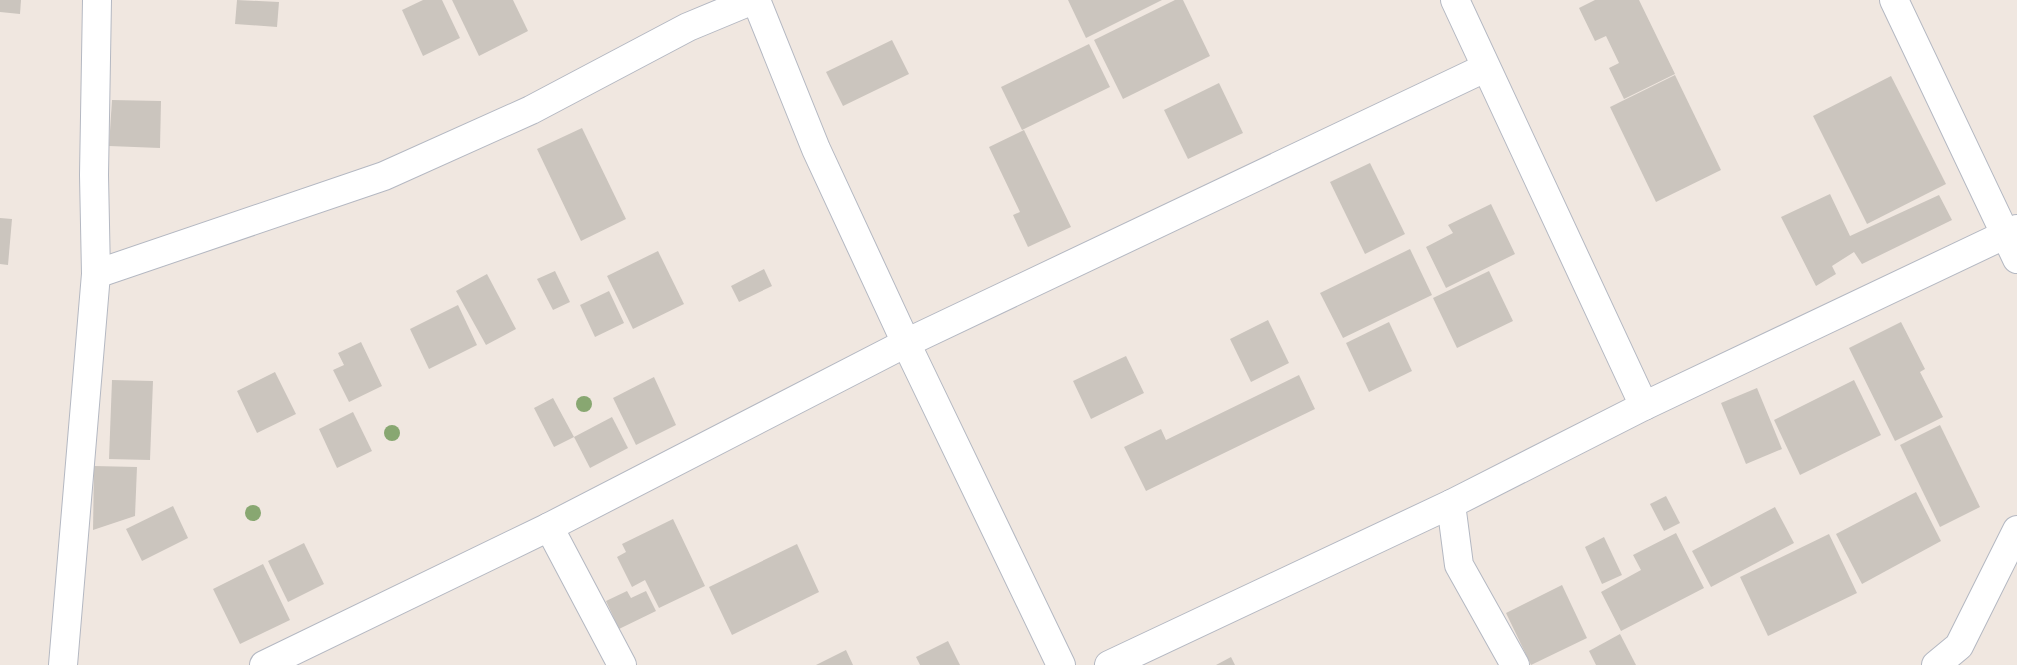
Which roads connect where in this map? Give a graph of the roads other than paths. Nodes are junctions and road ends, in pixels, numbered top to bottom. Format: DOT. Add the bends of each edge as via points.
graph roads {
  1 [pos="97,0"];
  2 [pos="754,0"];
  3 [pos="1455,0"];
  4 [pos="1894,0"];
  5 [pos="1485,68"];
  6 [pos="2014,241"];
  7 [pos="96,274"];
  8 [pos="906,343"];
  9 [pos="1644,406"];
  10 [pos="1452,504"];
  11 [pos="549,528"];
  12 [pos="2017,530"];
  13 [pos="63,665"];
  14 [pos="264,665"];
  15 [pos="622,665"];
  16 [pos="1061,665"];
  17 [pos="1109,665"];
  18 [pos="1515,665"];
  19 [pos="1936,665"];
  1 -- 7 [label="street"];
  2 -- 7 [label="street" via="688,28 531,110 384,176"];
  2 -- 8 [label="street" via="816,149"];
  3 -- 5 [label="street"];
  4 -- 6 [label="street"];
  5 -- 8 [label="street"];
  5 -- 9 [label="street"];
  6 -- 9 [label="street"];
  7 -- 13 [label="street"];
  8 -- 11 [label="street"];
  8 -- 16 [label="street"];
  9 -- 10 [label="street"];
  10 -- 17 [label="street"];
  10 -- 18 [label="street" via="1459,564"];
  11 -- 14 [label="street"];
  11 -- 15 [label="street"];
  12 -- 19 [label="street" via="1959,646"];
}
